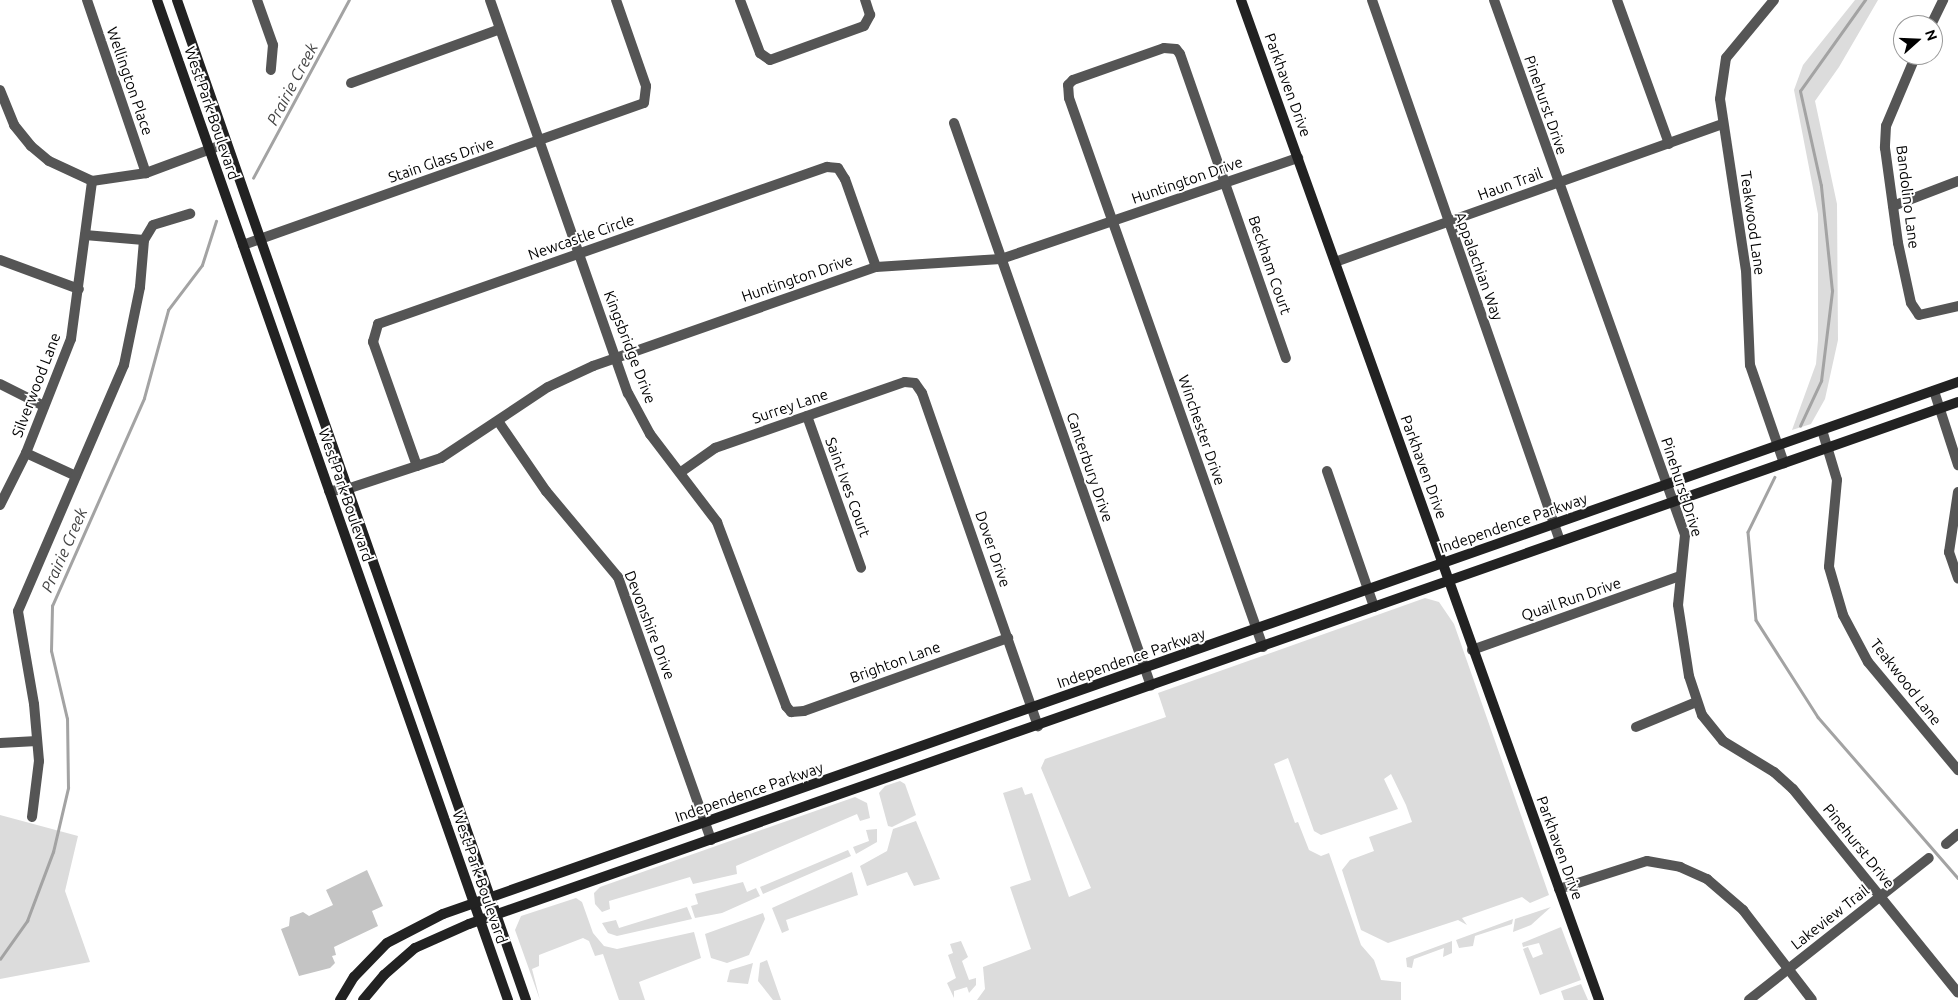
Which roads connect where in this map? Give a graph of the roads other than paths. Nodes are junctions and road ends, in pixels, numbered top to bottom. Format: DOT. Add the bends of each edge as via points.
graph roads {
  1 [pos="87,0"];
  2 [pos="157,0"];
  3 [pos="177,0"];
  4 [pos="257,0"];
  5 [pos="490,0"];
  6 [pos="616,0"];
  7 [pos="740,0"];
  8 [pos="865,0"];
  9 [pos="1241,0"];
  10 [pos="1372,0"];
  11 [pos="1494,0"];
  12 [pos="1618,0"];
  13 [pos="1774,0"];
  14 [pos="1942,0"];
  15 [pos="1935,15"];
  16 [pos="500,29"];
  17 [pos="1912,65"];
  18 [pos="271,70"];
  19 [pos="351,83"];
  20 [pos="0,90"];
  21 [pos="954,123"];
  22 [pos="1723,124"];
  23 [pos="540,141"];
  24 [pos="228,144"];
  25 [pos="1669,144"];
  26 [pos="210,150"];
  27 [pos="1298,158"];
  28 [pos="146,172"];
  29 [pos="1958,180"];
  30 [pos="92,181"];
  31 [pos="1225,183"];
  32 [pos="1558,183"];
  33 [pos="1893,206"];
  34 [pos="190,214"];
  35 [pos="1113,222"];
  36 [pos="1447,222"];
  37 [pos="85,235"];
  38 [pos="260,239"];
  39 [pos="144,240"];
  40 [pos="243,245"];
  41 [pos="579,253"];
  42 [pos="1001,259"];
  43 [pos="0,260"];
  44 [pos="1334,262"];
  45 [pos="876,267"];
  46 [pos="79,289"];
  47 [pos="1958,306"];
  48 [pos="616,358"];
  49 [pos="1286,358"];
  50 [pos="1958,382"];
  51 [pos="915,383"];
  52 [pos="0,384"];
  53 [pos="1934,390"];
  54 [pos="1958,402"];
  55 [pos="44,406"];
  56 [pos="1940,408"];
  57 [pos="807,416"];
  58 [pos="498,421"];
  59 [pos="1822,430"];
  60 [pos="1777,446"];
  61 [pos="1828,448"];
  62 [pos="26,453"];
  63 [pos="1784,463"];
  64 [pos="1958,465"];
  65 [pos="417,466"];
  66 [pos="1327,471"];
  67 [pos="681,472"];
  68 [pos="76,476"];
  69 [pos="1666,485"];
  70 [pos="347,489"];
  71 [pos="329,491"];
  72 [pos="1958,492"];
  73 [pos="1673,502"];
  74 [pos="0,504"];
  75 [pos="1554,525"];
  76 [pos="1560,541"];
  77 [pos="1442,564"];
  78 [pos="861,568"];
  79 [pos="1680,576"];
  80 [pos="1958,578"];
  81 [pos="1448,581"];
  82 [pos="1368,590"];
  83 [pos="1374,607"];
  84 [pos="1256,630"];
  85 [pos="1008,638"];
  86 [pos="1263,647"];
  87 [pos="1472,650"];
  88 [pos="1145,668"];
  89 [pos="1151,686"];
  90 [pos="1696,702"];
  91 [pos="1032,708"];
  92 [pos="792,712"];
  93 [pos="1038,726"];
  94 [pos="1636,727"];
  95 [pos="37,741"];
  96 [pos="0,743"];
  97 [pos="1958,770"];
  98 [pos="32,818"];
  99 [pos="705,822"];
  100 [pos="1958,834"];
  101 [pos="711,840"];
  102 [pos="1946,844"];
  103 [pos="1929,858"];
  104 [pos="576,868"];
  105 [pos="582,885"];
  106 [pos="1559,889"];
  107 [pos="1880,897"];
  108 [pos="490,898"];
  109 [pos="473,904"];
  110 [pos="496,915"];
  111 [pos="479,921"];
  112 [pos="1788,969"];
  113 [pos="1958,993"];
  114 [pos="340,1000"];
  115 [pos="363,1000"];
  116 [pos="508,1000"];
  117 [pos="526,1000"];
  118 [pos="1599,1000"];
  119 [pos="1749,1000"];
  120 [pos="1812,1000"];
  1 -- 28 [label="street, Wellington Place"];
  2 -- 26 [label="main road, West Park Boulevard"];
  3 -- 24 [label="main road, West Park Boulevard"];
  4 -- 18 [label="street" via="273,45"];
  5 -- 16 [label="street, Kingsbridge Drive"];
  6 -- 23 [label="street, Stain Glass Drive" via="647,98 639,106"];
  7 -- 8 [label="street" via="760,53 770,60 868,22"];
  9 -- 27 [label="main road, Parkhaven Drive"];
  10 -- 36 [label="street, Appalachian Way"];
  11 -- 32 [label="street, Pinehurst Drive"];
  12 -- 25 [label="street"];
  13 -- 22 [label="street, Teakwood Lane" via="1726,58 1720,84"];
  14 -- 15 [label="street"];
  16 -- 19 [label="street"];
  16 -- 23 [label="street, Kingsbridge Drive"];
  17 -- 33 [label="street, Bandolino Lane" via="1886,126 1885,148"];
  20 -- 30 [label="street" via="14,125 30,146 61,168"];
  21 -- 42 [label="street, Canterbury Drive"];
  22 -- 25 [label="street, Haun Trail"];
  22 -- 60 [label="street, Teakwood Lane" via="1746,270 1750,365"];
  23 -- 38 [label="street, Stain Glass Drive"];
  23 -- 41 [label="street, Kingsbridge Drive"];
  24 -- 26 [label="street"];
  24 -- 38 [label="main road, West Park Boulevard"];
  25 -- 32 [label="street, Haun Trail"];
  26 -- 28 [label="street"];
  26 -- 40 [label="main road, West Park Boulevard"];
  27 -- 31 [label="street, Huntington Drive"];
  27 -- 44 [label="main road, Parkhaven Drive"];
  28 -- 30 [label="street"];
  29 -- 33 [label="street"];
  30 -- 37 [label="street, Silverwood Lane"];
  31 -- 35 [label="street, Huntington Drive"];
  31 -- 35 [label="street, Beckham Court" via="1176,49 1164,48 1080,77 1068,85 1067,91"];
  31 -- 49 [label="street, Beckham Court"];
  32 -- 36 [label="street, Haun Trail"];
  32 -- 69 [label="street, Pinehurst Drive"];
  33 -- 47 [label="street, Bandolino Lane" via="1903,274 1919,315"];
  34 -- 39 [label="street" via="153,225"];
  35 -- 42 [label="street, Huntington Drive"];
  35 -- 84 [label="street, Winchester Drive"];
  36 -- 44 [label="street, Haun Trail"];
  36 -- 75 [label="street, Appalachian Way"];
  37 -- 39 [label="street"];
  37 -- 46 [label="street, Silverwood Lane"];
  38 -- 40 [label="street, Stain Glass Drive"];
  38 -- 70 [label="main road, West Park Boulevard"];
  39 -- 68 [label="street" via="140,287 124,365"];
  40 -- 71 [label="main road, West Park Boulevard"];
  41 -- 45 [label="street, Newcastle Circle" via="833,166 845,179"];
  41 -- 48 [label="street, Kingsbridge Drive"];
  41 -- 65 [label="street, Newcastle Circle" via="374,328 373,342"];
  42 -- 45 [label="street, Huntington Drive"];
  42 -- 88 [label="street, Canterbury Drive"];
  43 -- 46 [label="street"];
  44 -- 77 [label="main road, Parkhaven Drive"];
  45 -- 48 [label="street, Huntington Drive"];
  46 -- 55 [label="street, Silverwood Lane" via="71,339"];
  48 -- 58 [label="street, Huntington Drive" via="560,381"];
  48 -- 67 [label="street, Kingsbridge Drive" via="642,420"];
  50 -- 53 [label="main road, Independence Parkway"];
  51 -- 57 [label="street, Surrey Lane" via="905,382"];
  51 -- 85 [label="street, Dover Drive" via="922,393"];
  52 -- 55 [label="street"];
  53 -- 56 [label="street"];
  53 -- 59 [label="main road, Independence Parkway"];
  54 -- 56 [label="main road"];
  55 -- 62 [label="street, Silverwood Lane"];
  56 -- 61 [label="main road"];
  56 -- 64 [label="street"];
  57 -- 67 [label="street, Surrey Lane" via="710,451"];
  57 -- 78 [label="street, Saint Ives Court"];
  58 -- 65 [label="street, Huntington Drive" via="456,449"];
  58 -- 99 [label="street, Devonshire Drive" via="546,491 618,577"];
  59 -- 60 [label="main road, Independence Parkway"];
  59 -- 61 [label="street, Teakwood Lane"];
  60 -- 63 [label="street, Teakwood Lane"];
  60 -- 69 [label="main road, Independence Parkway"];
  61 -- 63 [label="main road"];
  61 -- 97 [label="street, Teakwood Lane" via="1838,489 1829,568 1843,615 1868,662"];
  62 -- 68 [label="street"];
  62 -- 74 [label="street, Silverwood Lane"];
  63 -- 73 [label="main road"];
  65 -- 70 [label="street, Huntington Drive"];
  66 -- 82 [label="street"];
  67 -- 92 [label="street, Kingsbridge Drive" via="717,522 781,698"];
  68 -- 95 [label="street" via="18,612"];
  69 -- 73 [label="street, Pinehurst Drive"];
  69 -- 75 [label="main road, Independence Parkway"];
  70 -- 71 [label="street, Huntington Drive"];
  70 -- 108 [label="main road, West Park Boulevard"];
  71 -- 109 [label="main road, West Park Boulevard"];
  72 -- 80 [label="street" via="1949,552"];
  73 -- 76 [label="main road"];
  73 -- 79 [label="street, Pinehurst Drive" via="1686,543"];
  75 -- 76 [label="street, Appalachian Way"];
  75 -- 77 [label="main road, Independence Parkway"];
  76 -- 81 [label="main road"];
  77 -- 81 [label="main road, Parkhaven Drive"];
  77 -- 82 [label="main road, Independence Parkway"];
  79 -- 87 [label="street, Quail Run Drive"];
  79 -- 90 [label="street, Pinehurst Drive" via="1679,618"];
  81 -- 83 [label="main road"];
  81 -- 87 [label="main road, Parkhaven Drive"];
  82 -- 83 [label="street"];
  82 -- 84 [label="main road, Independence Parkway"];
  83 -- 86 [label="main road"];
  84 -- 86 [label="street, Winchester Drive"];
  84 -- 88 [label="main road, Independence Parkway"];
  85 -- 91 [label="street, Dover Drive"];
  85 -- 92 [label="street, Brighton Lane"];
  86 -- 89 [label="main road"];
  87 -- 106 [label="main road, Parkhaven Drive"];
  88 -- 89 [label="street, Canterbury Drive"];
  88 -- 91 [label="main road, Independence Parkway"];
  89 -- 93 [label="main road"];
  90 -- 94 [label="street"];
  90 -- 107 [label="street, Pinehurst Drive" via="1723,741 1784,779"];
  91 -- 93 [label="street, Dover Drive"];
  91 -- 99 [label="main road, Independence Parkway"];
  93 -- 101 [label="main road"];
  95 -- 96 [label="street"];
  95 -- 98 [label="street" via="37,785"];
  99 -- 101 [label="street, Devonshire Drive"];
  99 -- 104 [label="main road, Independence Parkway"];
  100 -- 102 [label="street"];
  101 -- 105 [label="main road"];
  103 -- 107 [label="street, Lakeview Trail"];
  104 -- 105 [label="main road"];
  104 -- 108 [label="main road, Independence Parkway"];
  105 -- 110 [label="main road"];
  106 -- 112 [label="street" via="1648,861 1680,867 1707,879 1744,910"];
  106 -- 118 [label="main road, Parkhaven Drive"];
  107 -- 112 [label="street, Lakeview Trail"];
  107 -- 113 [label="street, Pinehurst Drive"];
  108 -- 109 [label="main road, Independence Parkway"];
  108 -- 110 [label="main road, West Park Boulevard"];
  109 -- 111 [label="main road, West Park Boulevard"];
  109 -- 114 [label="main road, Independence Parkway" via="424,921 387,943 354,977"];
  110 -- 111 [label="main road"];
  110 -- 117 [label="main road, West Park Boulevard"];
  111 -- 115 [label="main road" via="416,948 384,975"];
  111 -- 116 [label="main road, West Park Boulevard"];
  112 -- 119 [label="street, Lakeview Trail"];
  112 -- 120 [label="street"];
}
